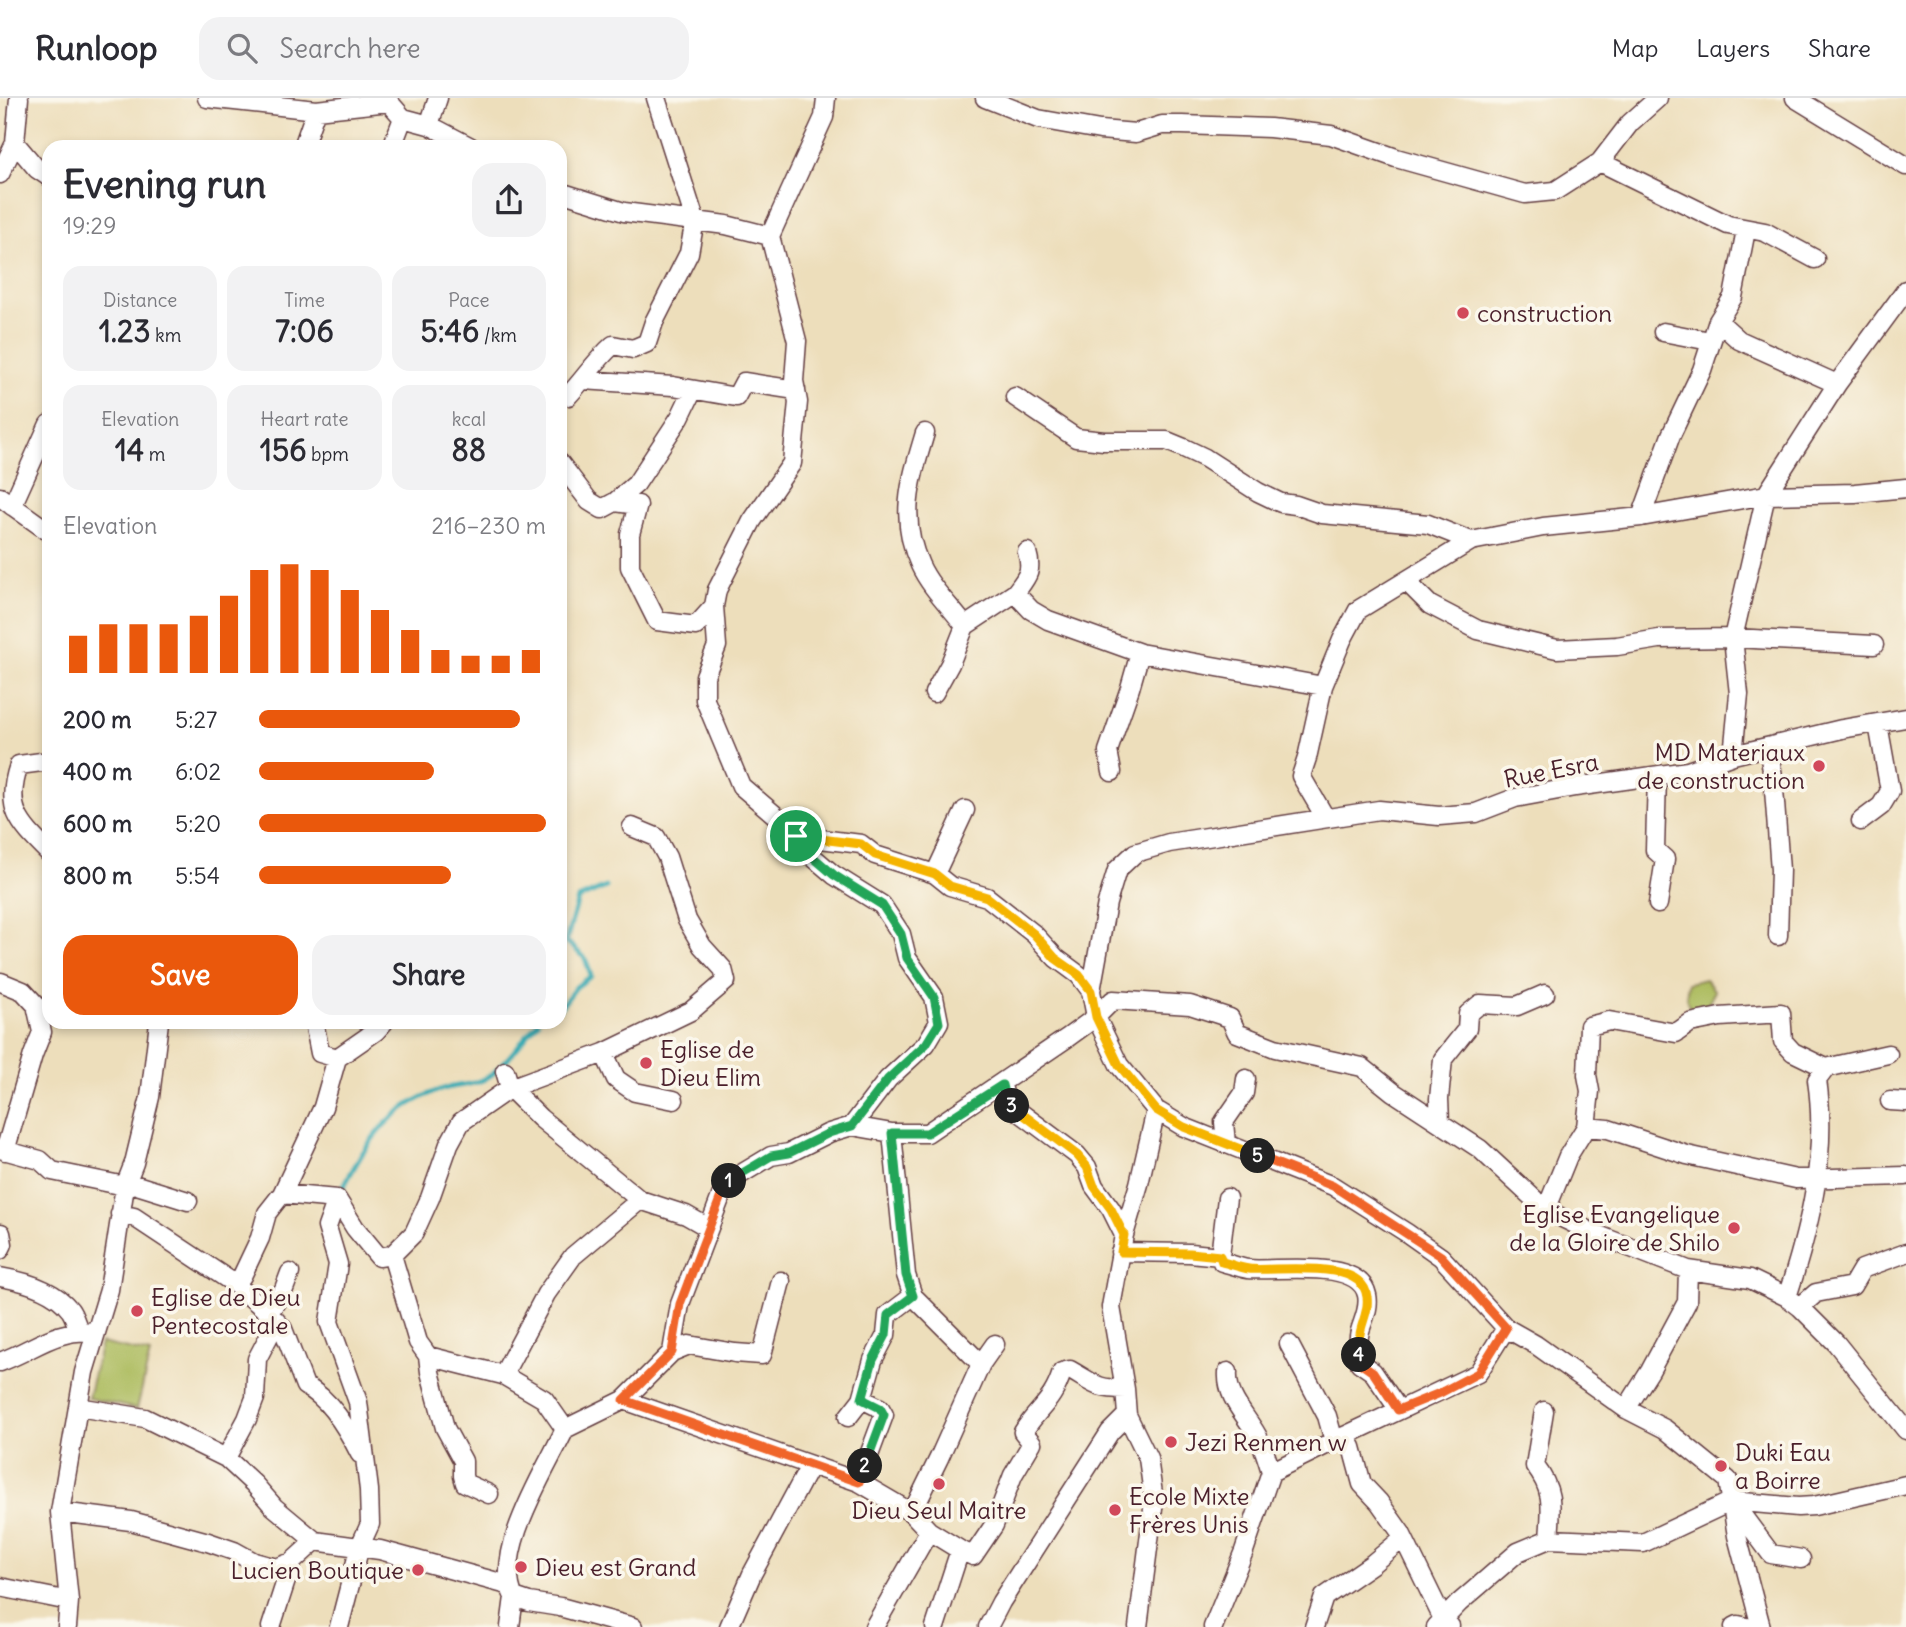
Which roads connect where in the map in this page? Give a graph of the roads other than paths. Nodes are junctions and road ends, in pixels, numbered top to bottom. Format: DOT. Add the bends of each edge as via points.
graph roads {
  1 [pos="207,98"];
  2 [pos="438,98"];
  3 [pos="656,98"];
  4 [pos="826,98"];
  5 [pos="985,98"];
  6 [pos="1658,98"];
  7 [pos="1795,98"];
  8 [pos="19,99"];
  9 [pos="389,100"];
  10 [pos="356,102"];
  11 [pos="316,110"];
  12 [pos="403,118"];
  13 [pos="429,125"];
  14 [pos="305,140"];
  15 [pos="395,140"];
  16 [pos="458,140"];
  17 [pos="15,143"];
  18 [pos="1601,162"];
  19 [pos="1906,166"];
  20 [pos="42,172"];
  21 [pos="0,173"];
  22 [pos="567,194"];
  23 [pos="695,220"];
  24 [pos="1746,230"];
  25 [pos="770,236"];
  26 [pos="1815,259"];
  27 [pos="1906,290"];
  28 [pos="1718,321"];
  29 [pos="1663,332"];
  30 [pos="1710,341"];
  31 [pos="583,380"];
  32 [pos="1838,384"];
  33 [pos="693,390"];
  34 [pos="796,390"];
  35 [pos="567,396"];
  36 [pos="1016,397"];
  37 [pos="925,433"];
  38 [pos="42,437"];
  39 [pos="567,472"];
  40 [pos="1906,488"];
  41 [pos="1766,495"];
  42 [pos="6,502"];
  43 [pos="615,502"];
  44 [pos="1641,516"];
  45 [pos="42,527"];
  46 [pos="1471,541"];
  47 [pos="1027,552"];
  48 [pos="1407,582"];
  49 [pos="1015,593"];
  50 [pos="714,606"];
  51 [pos="965,626"];
  52 [pos="1733,638"];
  53 [pos="1874,645"];
  54 [pos="1140,653"];
  55 [pos="1323,686"];
  56 [pos="934,693"];
  57 [pos="1906,718"];
  58 [pos="1878,724"];
  59 [pos="1768,747"];
  60 [pos="1733,755"];
  61 [pos="42,762"];
  62 [pos="1112,772"];
  63 [pos="1657,776"];
  64 [pos="965,810"];
  65 [pos="1325,817"];
  66 [pos="1861,821"];
  67 [pos="632,827"];
  68 [pos="796,836"];
  69 [pos="42,846"];
  70 [pos="935,874"];
  71 [pos="1658,904"];
  72 [pos="1778,936"];
  73 [pos="1,982"];
  74 [pos="1091,991"];
  75 [pos="1545,994"];
  76 [pos="1096,1017"];
  77 [pos="158,1029"];
  78 [pos="315,1029"];
  79 [pos="378,1029"];
  80 [pos="604,1053"];
  81 [pos="1888,1054"];
  82 [pos="337,1058"];
  83 [pos="1826,1068"];
  84 [pos="507,1079"];
  85 [pos="1246,1079"];
  86 [pos="1002,1085"];
  87 [pos="674,1100"];
  88 [pos="1156,1110"];
  89 [pos="1440,1122"];
  90 [pos="852,1126"];
  91 [pos="1586,1127"];
  92 [pos="892,1133"];
  93 [pos="1226,1144"];
  94 [pos="2,1150"];
  95 [pos="1906,1176"];
  96 [pos="1818,1177"];
  97 [pos="126,1184"];
  98 [pos="282,1194"];
  99 [pos="1227,1198"];
  100 [pos="337,1199"];
  101 [pos="188,1200"];
  102 [pos="640,1200"];
  103 [pos="1546,1210"];
  104 [pos="120,1214"];
  105 [pos="707,1227"];
  106 [pos="1,1233"];
  107 [pos="1122,1244"];
  108 [pos="0,1250"];
  109 [pos="1906,1253"];
  110 [pos="392,1255"];
  111 [pos="1220,1256"];
  112 [pos="1688,1270"];
  113 [pos="289,1273"];
  114 [pos="0,1277"];
  115 [pos="782,1281"];
  116 [pos="234,1284"];
  117 [pos="913,1296"];
  118 [pos="1793,1302"];
  119 [pos="269,1313"];
  120 [pos="1506,1328"];
  121 [pos="88,1331"];
  122 [pos="995,1344"];
  123 [pos="1289,1344"];
  124 [pos="672,1352"];
  125 [pos="428,1356"];
  126 [pos="0,1362"];
  127 [pos="981,1364"];
  128 [pos="1228,1372"];
  129 [pos="503,1375"];
  130 [pos="1125,1389"];
  131 [pos="862,1399"];
  132 [pos="624,1400"];
  133 [pos="78,1408"];
  134 [pos="1626,1409"];
  135 [pos="1398,1410"];
  136 [pos="1544,1410"];
  137 [pos="1127,1415"];
  138 [pos="848,1417"];
  139 [pos="565,1429"];
  140 [pos="1906,1430"];
  141 [pos="1339,1438"];
  142 [pos="226,1458"];
  143 [pos="365,1464"];
  144 [pos="810,1466"];
  145 [pos="1271,1472"];
  146 [pos="859,1482"];
  147 [pos="1906,1485"];
  148 [pos="489,1493"];
  149 [pos="1732,1501"];
  150 [pos="60,1512"];
  151 [pos="912,1513"];
  152 [pos="929,1531"];
  153 [pos="1403,1538"];
  154 [pos="1549,1539"];
  155 [pos="315,1541"];
  156 [pos="360,1546"];
  157 [pos="960,1550"];
  158 [pos="1801,1559"];
  159 [pos="292,1562"];
  160 [pos="0,1587"];
  161 [pos="511,1591"];
  162 [pos="69,1601"];
  163 [pos="1443,1624"];
  164 [pos="67,1627"];
  165 [pos="271,1627"];
  166 [pos="339,1627"];
  167 [pos="510,1627"];
  168 [pos="633,1627"];
  169 [pos="729,1627"];
  170 [pos="874,1627"];
  171 [pos="935,1627"];
  172 [pos="988,1627"];
  173 [pos="1138,1627"];
  174 [pos="1213,1627"];
  175 [pos="1314,1627"];
  176 [pos="1734,1627"];
  177 [pos="1747,1627"];
  178 [pos="1761,1627"];
  1 -- 11 [label="street"];
  2 -- 13 [label="street"];
  3 -- 23 [label="street"];
  4 -- 25 [label="street" via="824,117"];
  5 -- 18 [label="street" via="1038,119 1100,130 1136,133 1182,125 1331,135 1525,194 1555,191"];
  6 -- 18 [label="street" via="1630,122"];
  7 -- 19 [label="street"];
  8 -- 17 [label="street"];
  9 -- 10 [label="street"];
  9 -- 12 [label="street"];
  10 -- 11 [label="street"];
  11 -- 14 [label="street"];
  12 -- 13 [label="street"];
  12 -- 15 [label="street"];
  13 -- 16 [label="street"];
  17 -- 20 [label="street"];
  17 -- 21 [label="street"];
  18 -- 24 [label="street" via="1728,226"];
  22 -- 23 [label="street" via="624,212"];
  23 -- 25 [label="street"];
  23 -- 31 [label="street" via="689,253 647,343 633,349 613,345"];
  24 -- 26 [label="street" via="1765,232"];
  24 -- 28 [label="street" via="1733,297"];
  25 -- 34 [label="street" via="797,341"];
  27 -- 32 [label="street"];
  28 -- 30 [label="street"];
  28 -- 32 [label="street" via="1739,340"];
  29 -- 30 [label="street"];
  30 -- 44 [label="street"];
  31 -- 33 [label="street"];
  31 -- 35 [label="street"];
  32 -- 41 [label="street"];
  33 -- 34 [label="street" via="736,397 744,382"];
  33 -- 43 [label="street" via="636,484"];
  34 -- 50 [label="street" via="792,463 752,521 717,590"];
  36 -- 46 [label="street" via="1076,438 1167,441 1281,503 1322,514 1427,524"];
  37 -- 51 [label="street" via="908,496 911,538 920,566"];
  38 -- 42 [label="street"];
  39 -- 43 [label="street" via="589,501 602,509"];
  40 -- 41 [label="street"];
  41 -- 44 [label="street"];
  41 -- 52 [label="street"];
  42 -- 45 [label="street"];
  43 -- 50 [label="street" via="638,505 630,534 630,567 657,621 696,626"];
  44 -- 46 [label="street"];
  46 -- 48 [label="street"];
  47 -- 49 [label="street" via="1028,576"];
  48 -- 52 [label="street" via="1430,604 1478,629 1557,649 1658,639"];
  48 -- 55 [label="street" via="1359,610"];
  49 -- 51 [label="street"];
  49 -- 54 [label="street" via="1048,620"];
  50 -- 68 [label="street" via="717,646 705,676 705,701 741,786"];
  51 -- 56 [label="street"];
  52 -- 53 [label="street"];
  52 -- 60 [label="street" via="1739,694"];
  54 -- 55 [label="street"];
  54 -- 62 [label="street" via="1108,751"];
  55 -- 65 [label="street" via="1301,776"];
  57 -- 58 [label="street, Rue Esra"];
  58 -- 59 [label="street, Rue Esra"];
  58 -- 66 [label="street" via="1890,791 1881,806"];
  59 -- 60 [label="street, Rue Esra"];
  59 -- 72 [label="street" via="1780,870"];
  60 -- 63 [label="street, Rue Esra"];
  61 -- 69 [label="street" via="19,765 13,809"];
  63 -- 65 [label="street, Rue Esra" via="1515,798 1476,813 1439,816 1380,810"];
  63 -- 71 [label="street" via="1655,850 1665,859"];
  64 -- 70 [label="street"];
  65 -- 74 [label="street, Rue Esra" via="1135,853 1117,870"];
  67 -- 80 [label="street" via="656,836 687,920 723,969 726,981 691,1011"];
  68 -- 70 [label="street" via="861,844 875,855"];
  68 -- 90 [label="street" via="834,875 882,905 901,934 907,958 934,997 939,1023 926,1044 888,1079"];
  70 -- 74 [label="street" via="950,886 987,897 1034,934"];
  73 -- 94 [label="street" via="23,991 36,1005 42,1032"];
  74 -- 76 [label="street"];
  75 -- 89 [label="street" via="1517,1006 1480,1004 1468,1014 1467,1029 1443,1059"];
  76 -- 86 [label="street"];
  76 -- 88 [label="street" via="1119,1065"];
  76 -- 89 [label="street" via="1113,1000 1190,1005 1230,1018 1237,1033 1275,1048 1362,1067"];
  77 -- 97 [label="street" via="150,1097"];
  78 -- 82 [label="street" via="320,1052"];
  79 -- 82 [label="street"];
  80 -- 84 [label="street"];
  80 -- 87 [label="street" via="616,1079 635,1093"];
  81 -- 83 [label="street"];
  82 -- 98 [label="street" via="323,1107"];
  83 -- 91 [label="street" via="1793,1052 1783,1041 1781,1013 1720,1017 1690,1023 1676,1033 1609,1021 1589,1026"];
  83 -- 96 [label="street" via="1817,1080 1822,1126"];
  84 -- 102 [label="street" via="557,1134"];
  84 -- 110 [label="street" via="461,1122 414,1233"];
  85 -- 93 [label="street" via="1244,1093 1224,1122"];
  86 -- 92 [label="street" via="927,1133"];
  86 -- 107 [label="street" via="1006,1102 1087,1167 1111,1209"];
  88 -- 93 [label="street"];
  88 -- 107 [label="street"];
  89 -- 103 [label="street" via="1480,1149"];
  90 -- 92 [label="street"];
  90 -- 105 [label="street" via="771,1156 726,1183"];
  91 -- 96 [label="street" via="1608,1129 1725,1165 1796,1179"];
  91 -- 103 [label="street" via="1568,1156"];
  92 -- 117 [label="street" via="904,1262"];
  93 -- 120 [label="street" via="1333,1186 1441,1256"];
  94 -- 97 [label="street" via="40,1160 52,1171"];
  95 -- 96 [label="street"];
  96 -- 118 [label="street"];
  97 -- 101 [label="street"];
  97 -- 104 [label="street"];
  98 -- 100 [label="street"];
  98 -- 116 [label="street" via="267,1213 260,1238"];
  99 -- 111 [label="street"];
  100 -- 110 [label="street" via="379,1257"];
  100 -- 143 [label="street" via="327,1227 338,1264 330,1322 358,1402"];
  102 -- 105 [label="street"];
  102 -- 129 [label="street" via="573,1256 546,1294"];
  103 -- 112 [label="street"];
  104 -- 116 [label="street" via="134,1217"];
  104 -- 121 [label="street" via="109,1290"];
  105 -- 124 [label="street" via="680,1304"];
  106 -- 108 [label="street"];
  107 -- 111 [label="street"];
  107 -- 130 [label="street" via="1111,1307"];
  109 -- 118 [label="street" via="1862,1269 1853,1286"];
  110 -- 125 [label="street" via="418,1342"];
  111 -- 135 [label="street" via="1222,1262 1247,1269 1319,1268 1359,1282 1367,1295 1360,1363 1373,1372"];
  112 -- 118 [label="street" via="1750,1279"];
  112 -- 134 [label="street" via="1687,1302"];
  113 -- 119 [label="street"];
  114 -- 121 [label="street" via="57,1298"];
  115 -- 124 [label="street" via="762,1355 689,1345"];
  116 -- 119 [label="street"];
  117 -- 127 [label="street"];
  117 -- 131 [label="street" via="888,1315 886,1335"];
  118 -- 140 [label="street" via="1836,1343"];
  119 -- 142 [label="street" via="269,1336 257,1359 256,1398"];
  119 -- 143 [label="street" via="283,1328 305,1386 326,1401"];
  120 -- 134 [label="street"];
  120 -- 135 [label="street" via="1478,1373"];
  121 -- 126 [label="street" via="45,1339"];
  121 -- 133 [label="street"];
  122 -- 127 [label="street"];
  123 -- 141 [label="street"];
  124 -- 132 [label="street"];
  125 -- 129 [label="street"];
  125 -- 148 [label="street" via="445,1429 463,1461 466,1483"];
  127 -- 151 [label="street"];
  128 -- 145 [label="street" via="1227,1386 1260,1439"];
  129 -- 139 [label="street" via="544,1399"];
  130 -- 137 [label="street"];
  130 -- 157 [label="street" via="1105,1389 1070,1370 1062,1372 1057,1390 1023,1432 1032,1443 1013,1475 994,1525 973,1556"];
  131 -- 138 [label="street"];
  131 -- 146 [label="street" via="884,1415"];
  132 -- 139 [label="street"];
  132 -- 144 [label="street"];
  133 -- 142 [label="street" via="145,1418"];
  133 -- 150 [label="street"];
  134 -- 149 [label="street" via="1665,1429 1728,1480"];
  135 -- 141 [label="street"];
  136 -- 154 [label="street" via="1535,1466 1548,1483"];
  137 -- 172 [label="street" via="1110,1432"];
  137 -- 173 [label="street" via="1148,1458 1154,1501"];
  139 -- 161 [label="street" via="544,1466 510,1550"];
  141 -- 145 [label="street"];
  141 -- 153 [label="street" via="1352,1447 1362,1484"];
  142 -- 155 [label="street"];
  143 -- 156 [label="street" via="370,1524"];
  144 -- 146 [label="street"];
  144 -- 169 [label="street"];
  145 -- 174 [label="street"];
  146 -- 151 [label="street"];
  147 -- 149 [label="street" via="1814,1506"];
  149 -- 154 [label="street" via="1643,1543"];
  149 -- 158 [label="street" via="1771,1554"];
  149 -- 178 [label="street"];
  150 -- 159 [label="street" via="131,1521 208,1542 276,1568"];
  150 -- 162 [label="street"];
  151 -- 152 [label="street"];
  152 -- 157 [label="street"];
  152 -- 170 [label="street"];
  153 -- 163 [label="street"];
  153 -- 175 [label="street" via="1324,1597"];
  154 -- 163 [label="street" via="1518,1552 1459,1603"];
  155 -- 156 [label="street"];
  155 -- 159 [label="street"];
  156 -- 161 [label="street"];
  156 -- 166 [label="street"];
  157 -- 171 [label="street"];
  159 -- 165 [label="street"];
  160 -- 162 [label="street"];
  161 -- 167 [label="street"];
  161 -- 168 [label="street" via="529,1602"];
  162 -- 164 [label="street"];
  176 -- 177 [label="street"];
}
